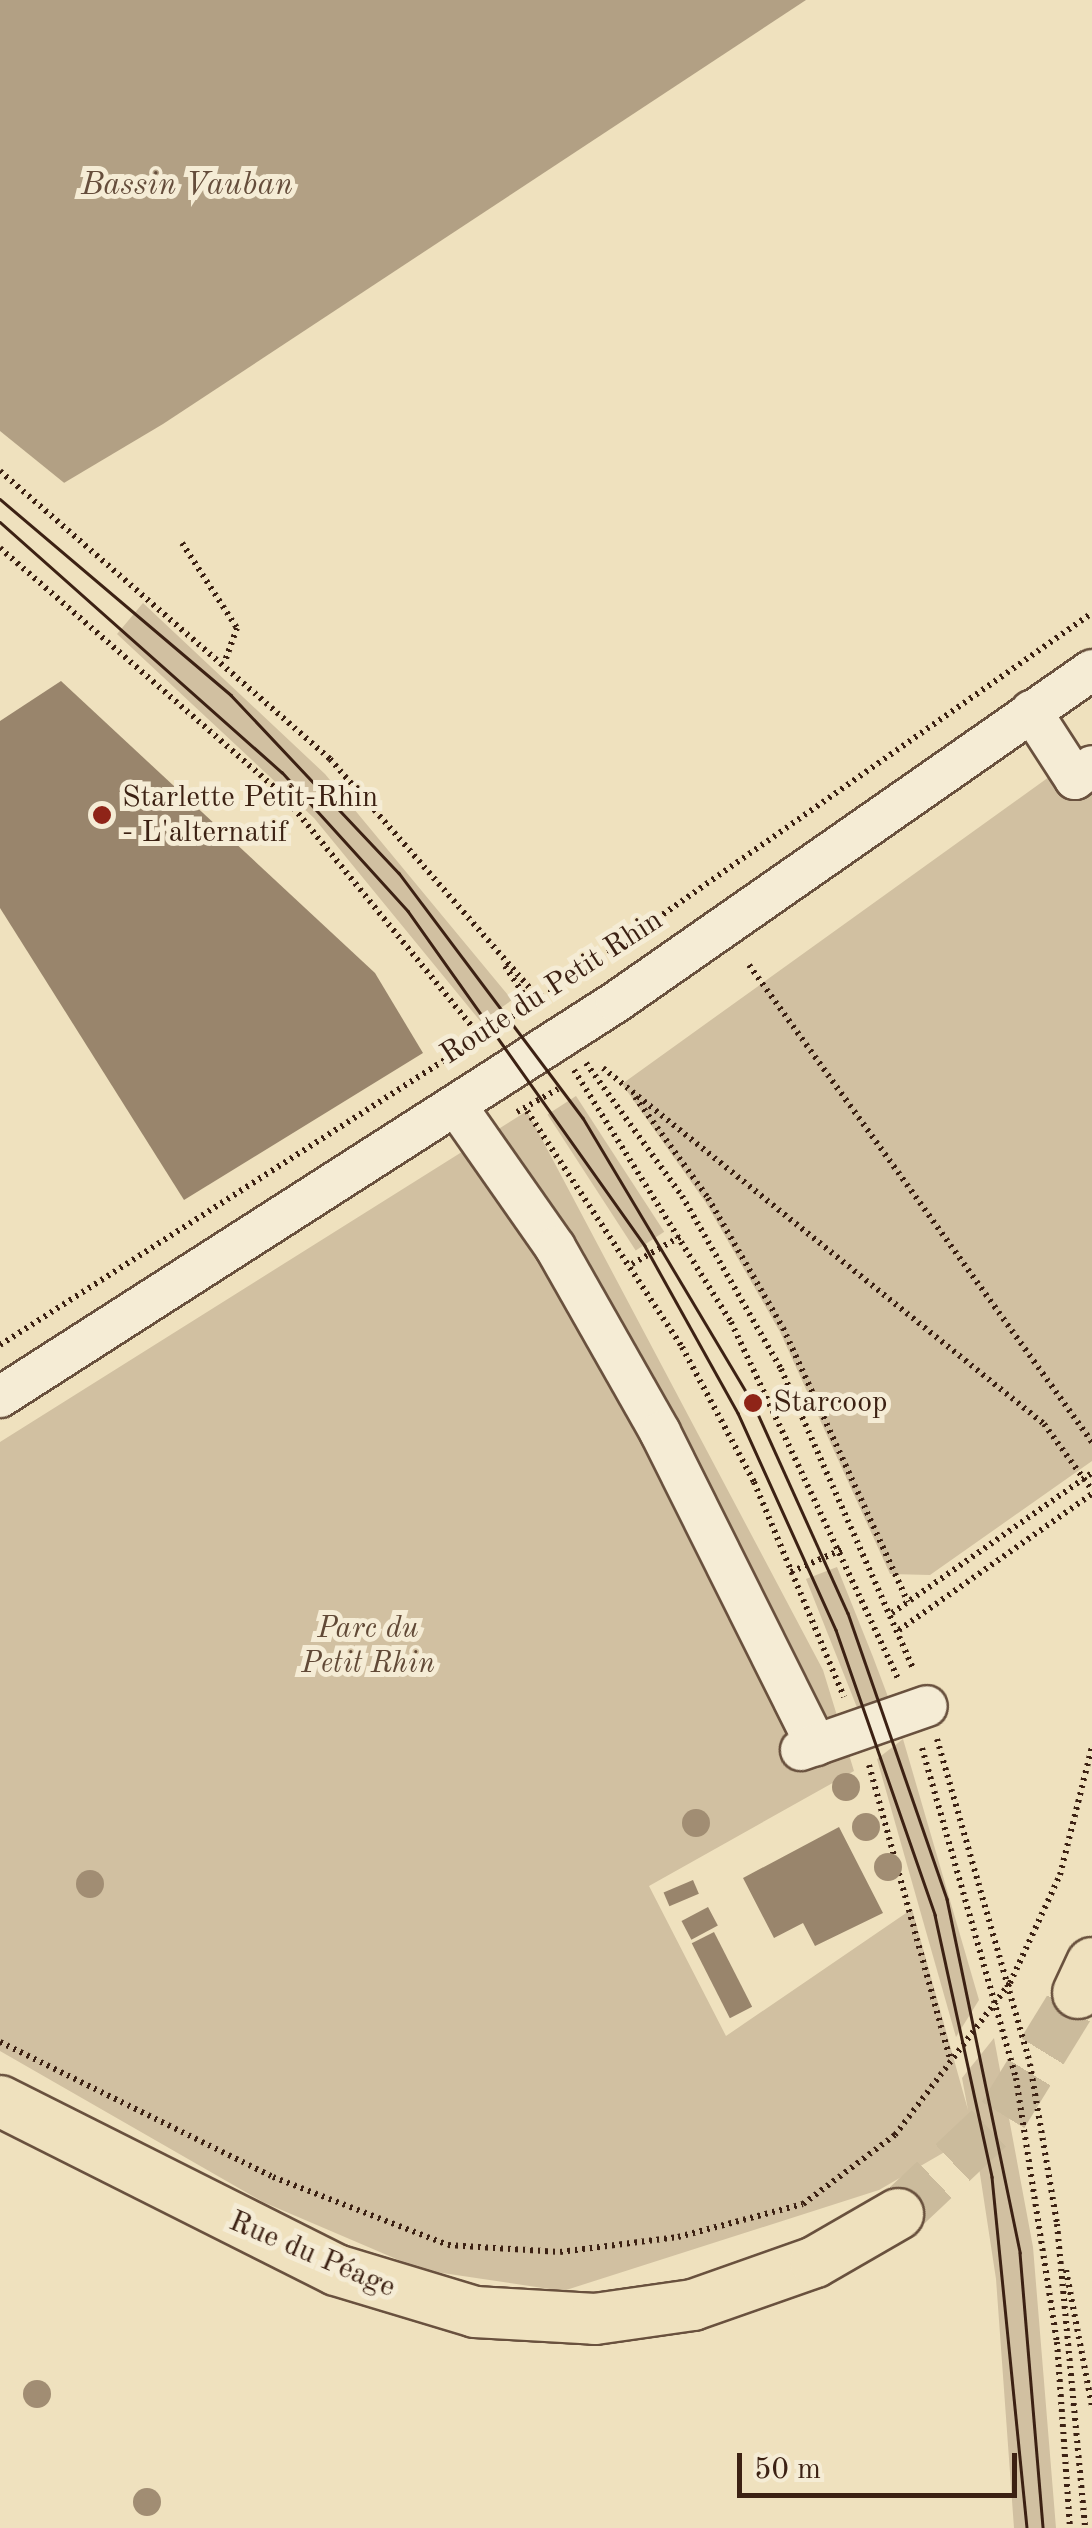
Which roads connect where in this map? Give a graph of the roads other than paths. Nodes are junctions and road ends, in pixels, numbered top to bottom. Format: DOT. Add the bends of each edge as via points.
graph roads {
  1 [pos="1092,670"];
  2 [pos="1031,712"];
  3 [pos="1092,766"];
  4 [pos="457,1107"];
  5 [pos="0,1398"];
  6 [pos="927,1706"];
  7 [pos="8,2109"];
  8 [pos="898,2214"];
  1 -- 2 [label="street, Route du Petit Rhin"];
  2 -- 3 [label="street" via="1075,779"];
  2 -- 4 [label="street, Route du Petit Rhin"];
  4 -- 5 [label="street, Route du Petit Rhin"];
  4 -- 6 [label="street" via="555,1247 650,1416 808,1748"];
  7 -- 8 [label="main road, Rue du Péage" via="336,2270 475,2312 595,2318 693,2305 815,2262"];
}
